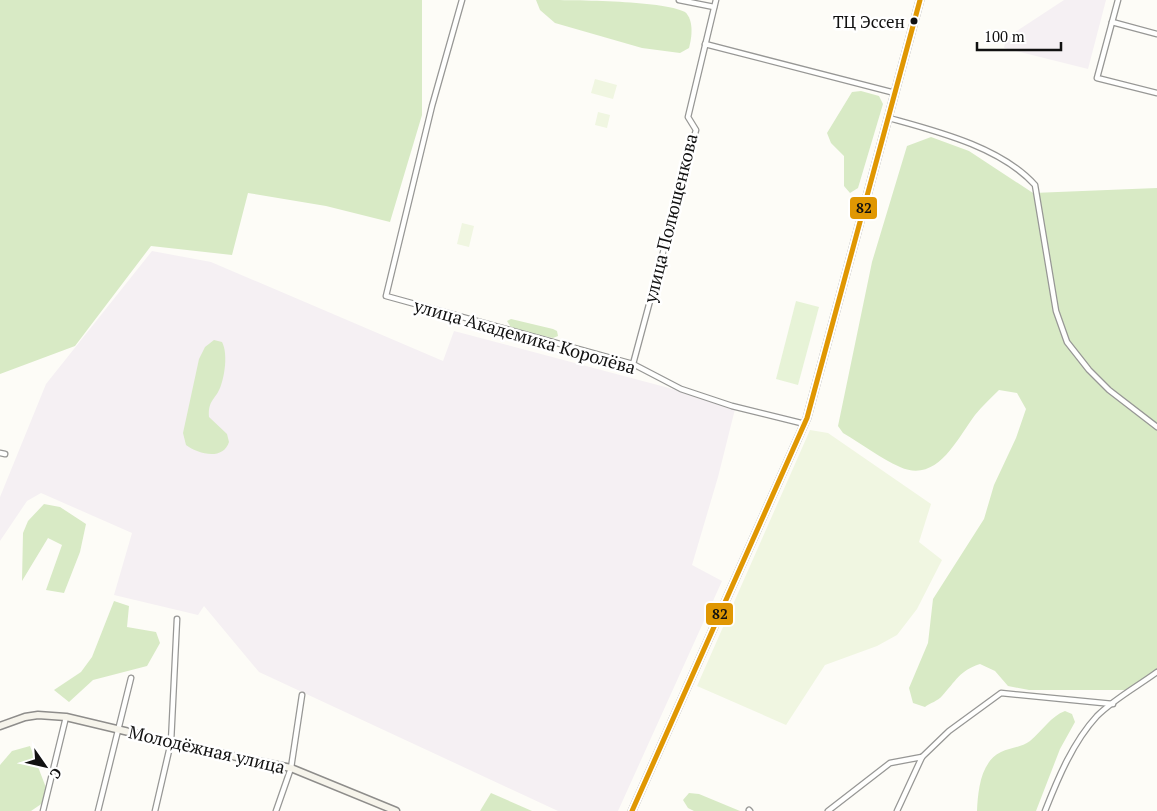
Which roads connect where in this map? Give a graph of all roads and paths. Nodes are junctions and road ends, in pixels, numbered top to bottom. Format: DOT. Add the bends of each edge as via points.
graph roads {
  1 [pos="462,0"];
  2 [pos="679,0"];
  3 [pos="716,0"];
  4 [pos="920,0"];
  5 [pos="1118,0"];
  6 [pos="714,8"];
  7 [pos="1112,22"];
  8 [pos="1157,34"];
  9 [pos="705,44"];
  10 [pos="1157,93"];
  11 [pos="895,94"];
  12 [pos="889,118"];
  13 [pos="633,364"];
  14 [pos="804,424"];
  15 [pos="1157,427"];
  16 [pos="177,619"];
  17 [pos="1157,672"];
  18 [pos="131,678"];
  19 [pos="302,695"];
  20 [pos="1113,704"];
  21 [pos="66,716"];
  22 [pos="0,726"];
  23 [pos="118,728"];
  24 [pos="171,742"];
  25 [pos="922,757"];
  26 [pos="291,768"];
  27 [pos="43,811"];
  28 [pos="98,811"];
  29 [pos="155,811"];
  30 [pos="276,811"];
  31 [pos="396,811"];
  32 [pos="632,811"];
  33 [pos="828,811"];
  34 [pos="897,811"];
  35 [pos="1045,811"];
  1 -- 13 [label="street, улица Академика Королёва" via="432,106 386,296"];
  2 -- 6 [label="street"];
  3 -- 6 [label="street, улица Полющенкова"];
  4 -- 11 [label="main road"];
  5 -- 7 [label="street"];
  6 -- 9 [label="street, улица Полющенкова"];
  7 -- 8 [label="street"];
  7 -- 10 [label="street" via="1097,78"];
  9 -- 11 [label="street"];
  9 -- 13 [label="street, улица Полющенкова" via="688,117 696,130"];
  11 -- 12 [label="main road"];
  12 -- 14 [label="main road"];
  12 -- 15 [label="street" via="949,135 997,157 1023,173 1035,185 1056,311 1067,342 1109,390"];
  13 -- 14 [label="street, улица Академика Королёва" via="681,389"];
  14 -- 32 [label="main road"];
  16 -- 24 [label="street"];
  17 -- 20 [label="street"];
  18 -- 23 [label="street"];
  19 -- 26 [label="street"];
  20 -- 25 [label="street" via="1001,693 949,731"];
  20 -- 35 [label="street" via="1086,729 1064,766"];
  21 -- 22 [label="main road, Молодёжная улица" via="38,715"];
  21 -- 23 [label="main road, Молодёжная улица"];
  21 -- 27 [label="street"];
  23 -- 24 [label="main road, Молодёжная улица"];
  23 -- 28 [label="street"];
  24 -- 26 [label="main road, Молодёжная улица"];
  24 -- 29 [label="street"];
  25 -- 33 [label="street" via="890,762"];
  25 -- 34 [label="street"];
  26 -- 30 [label="street"];
  26 -- 31 [label="main road, Молодёжная улица"];
}
